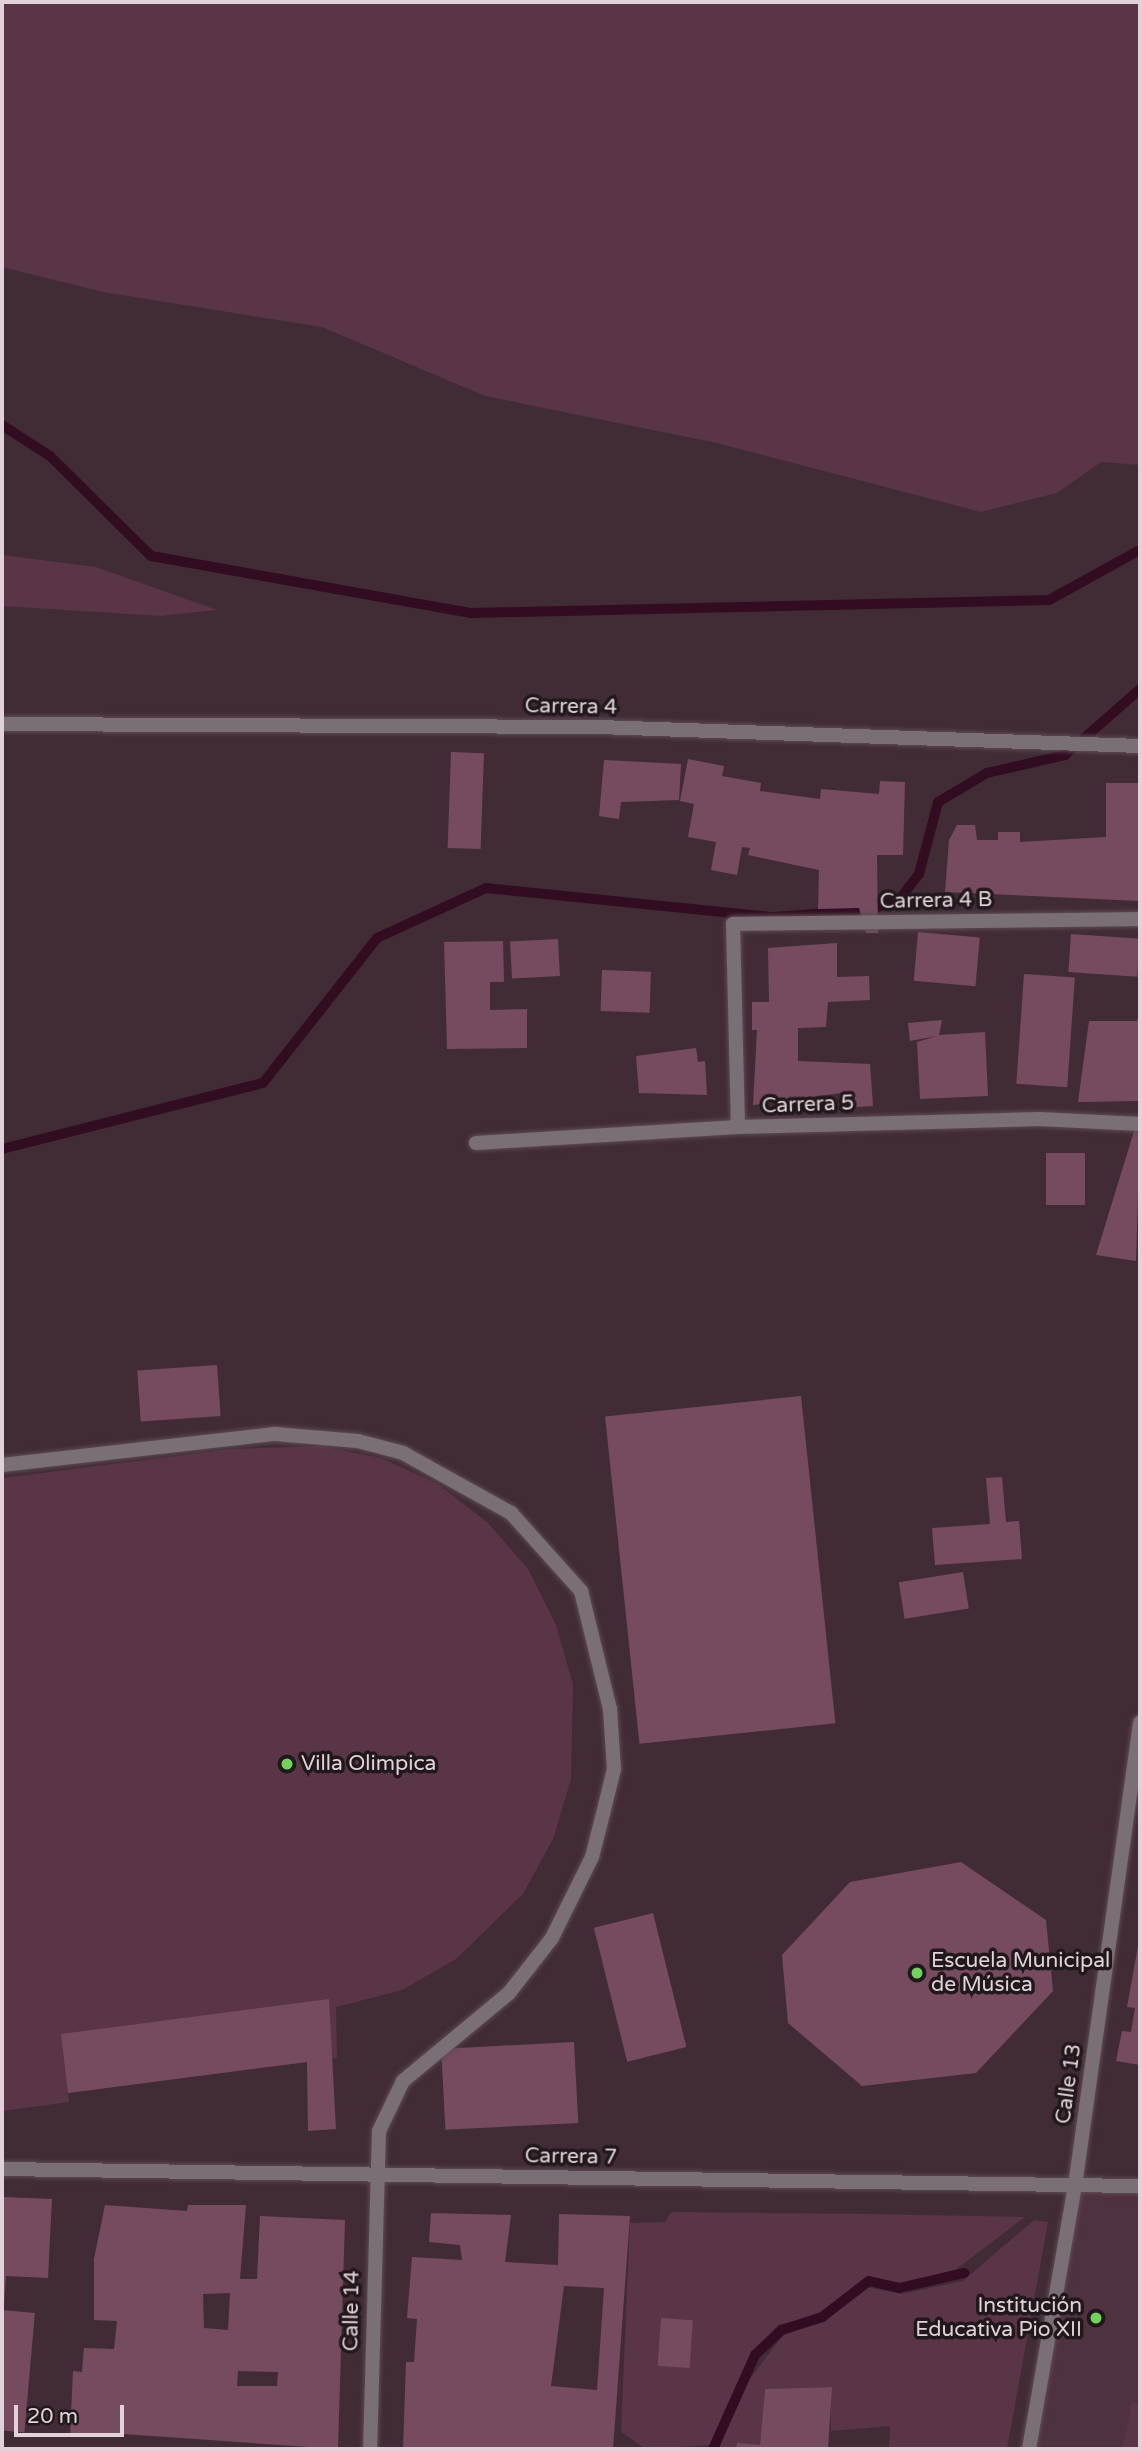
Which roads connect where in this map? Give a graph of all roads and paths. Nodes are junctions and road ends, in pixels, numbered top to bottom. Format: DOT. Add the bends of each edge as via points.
graph roads {
  1 [pos="2,724"];
  2 [pos="1135,746"];
  3 [pos="1140,919"];
  4 [pos="1140,1124"];
  5 [pos="738,1127"];
  6 [pos="476,1143"];
  7 [pos="2,1465"];
  8 [pos="1140,1723"];
  9 [pos="2,2169"];
  10 [pos="377,2174"];
  11 [pos="1075,2186"];
  12 [pos="1140,2186"];
  13 [pos="370,2449"];
  14 [pos="1029,2449"];
  1 -- 2 [label="street, Carrera 4" via="599,727"];
  3 -- 5 [label="street, Carrera 4 B" via="733,924"];
  4 -- 5 [label="street, Carrera 5" via="1039,1119"];
  5 -- 6 [label="street, Carrera 5"];
  7 -- 10 [label="street, Calle 14" via="275,1434 358,1441 403,1453 511,1513 581,1591 610,1709 614,1769 592,1857 552,1938 509,1993 403,2081 379,2131"];
  8 -- 11 [label="street, Calle 13"];
  9 -- 10 [label="street, Carrera 7"];
  10 -- 11 [label="street, Carrera 7"];
  10 -- 13 [label="street, Calle 14"];
  11 -- 12 [label="street, Carrera 7"];
  11 -- 14 [label="street, Calle 13"];
}
